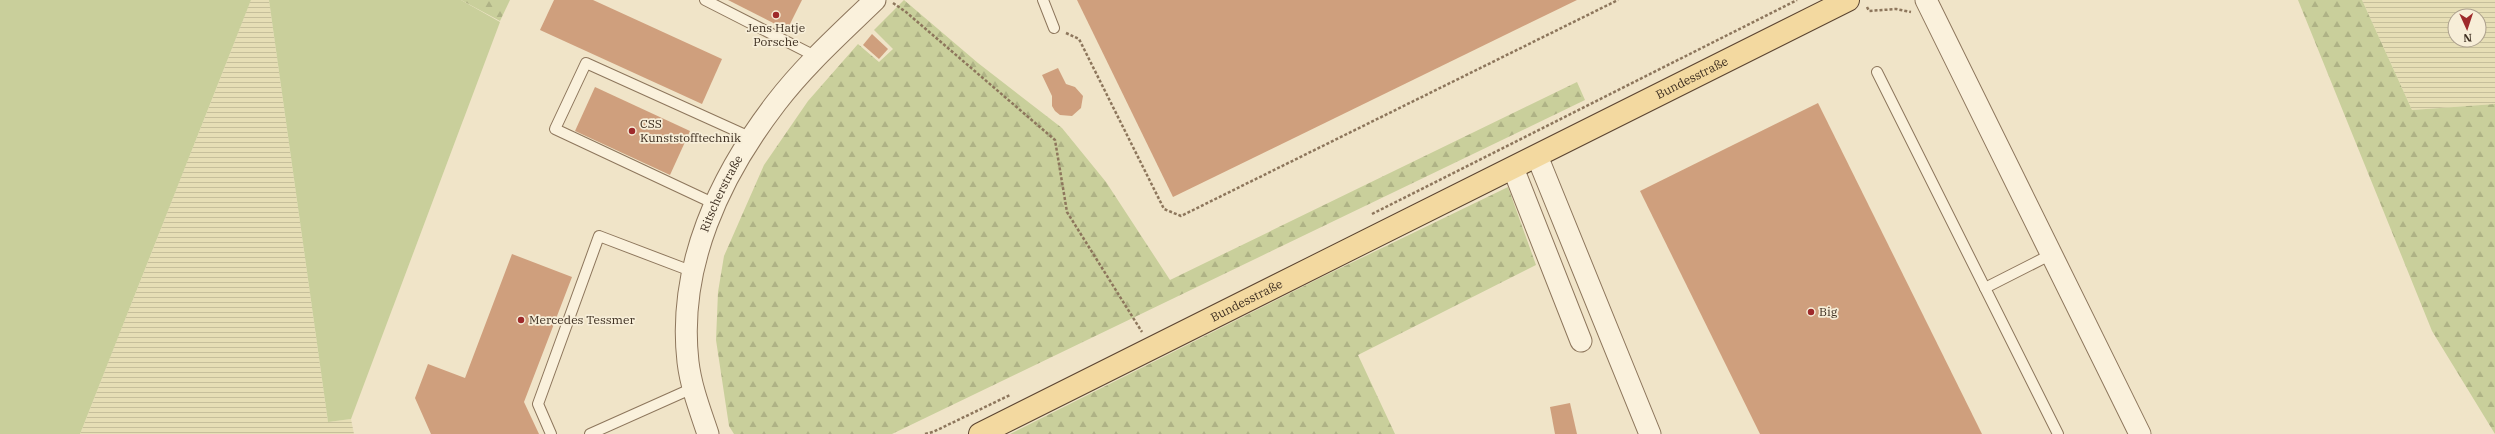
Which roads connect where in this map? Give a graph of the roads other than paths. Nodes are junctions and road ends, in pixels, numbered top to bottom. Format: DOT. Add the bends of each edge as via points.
graph roads {
  1 [pos="705,0"];
  2 [pos="874,0"];
  3 [pos="1043,0"];
  4 [pos="1848,0"];
  5 [pos="1926,0"];
  6 [pos="1054,28"];
  7 [pos="817,57"];
  8 [pos="1876,72"];
  9 [pos="752,138"];
  10 [pos="1536,156"];
  11 [pos="1513,168"];
  12 [pos="715,204"];
  13 [pos="2052,254"];
  14 [pos="691,271"];
  15 [pos="1985,288"];
  16 [pos="1581,341"];
  17 [pos="693,388"];
  18 [pos="551,434"];
  19 [pos="590,434"];
  20 [pos="708,434"];
  21 [pos="980,434"];
  22 [pos="1650,434"];
  23 [pos="2058,434"];
  24 [pos="2140,434"];
  1 -- 7 [label="lane"];
  2 -- 7 [label="street, Ritscherstraße"];
  3 -- 6 [label="lane"];
  4 -- 10 [label="main road, Bundesstraße"];
  5 -- 13 [label="street"];
  7 -- 9 [label="street, Ritscherstraße" via="777,102"];
  8 -- 15 [label="lane"];
  9 -- 12 [label="street, Ritscherstraße" via="739,155"];
  9 -- 12 [label="lane" via="586,63 555,129"];
  10 -- 11 [label="main road, Bundesstraße"];
  10 -- 22 [label="street"];
  11 -- 16 [label="street"];
  11 -- 21 [label="main road, Bundesstraße"];
  12 -- 14 [label="street, Ritscherstraße"];
  13 -- 15 [label="lane"];
  13 -- 24 [label="street"];
  14 -- 17 [label="street, Ritscherstraße" via="686,342"];
  14 -- 18 [label="lane" via="599,236 538,404"];
  15 -- 23 [label="lane"];
  17 -- 19 [label="lane"];
  17 -- 20 [label="street, Ritscherstraße"];
}
